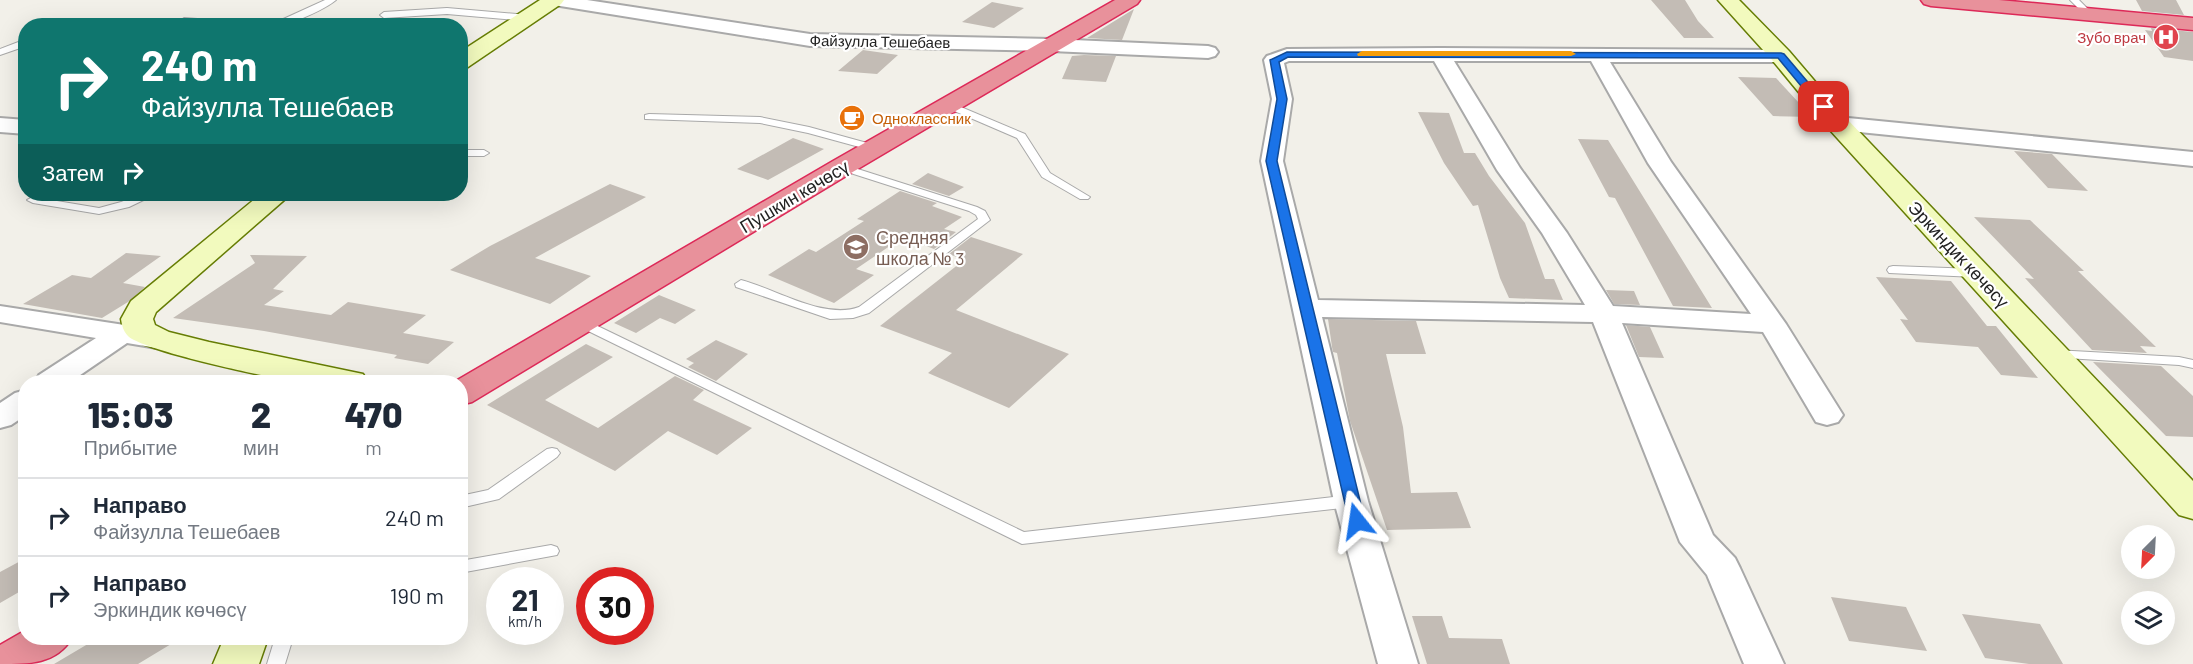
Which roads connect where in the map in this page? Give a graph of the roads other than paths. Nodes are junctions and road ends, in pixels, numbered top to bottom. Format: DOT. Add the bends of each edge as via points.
graph roads {
  1 [pos="332,0"];
  2 [pos="554,0"];
  3 [pos="1130,0"];
  4 [pos="1728,0"];
  5 [pos="1931,0"];
  6 [pos="2074,0"];
  7 [pos="384,15"];
  8 [pos="2090,15"];
  9 [pos="293,18"];
  10 [pos="528,18"];
  11 [pos="2193,24"];
  12 [pos="18,45"];
  13 [pos="1051,45"];
  14 [pos="0,52"];
  15 [pos="1208,52"];
  16 [pos="1440,54"];
  17 [pos="1596,54"];
  18 [pos="1781,56"];
  19 [pos="468,57"];
  20 [pos="949,105"];
  21 [pos="649,117"];
  22 [pos="1838,124"];
  23 [pos="0,125"];
  24 [pos="18,126"];
  25 [pos="874,148"];
  26 [pos="468,153"];
  27 [pos="483,153"];
  28 [pos="2193,159"];
  29 [pos="842,167"];
  30 [pos="1084,197"];
  31 [pos="39,201"];
  32 [pos="134,201"];
  33 [pos="269,201"];
  34 [pos="1893,270"];
  35 [pos="1977,273"];
  36 [pos="741,284"];
  37 [pos="1307,308"];
  38 [pos="0,314"];
  39 [pos="1604,314"];
  40 [pos="581,322"];
  41 [pos="1772,324"];
  42 [pos="120,334"];
  43 [pos="157,339"];
  44 [pos="2053,354"];
  45 [pos="2193,364"];
  46 [pos="60,375"];
  47 [pos="319,375"];
  48 [pos="468,389"];
  49 [pos="18,406"];
  50 [pos="1827,415"];
  51 [pos="0,418"];
  52 [pos="552,453"];
  53 [pos="468,500"];
  54 [pos="1351,501"];
  55 [pos="2193,505"];
  56 [pos="551,551"];
  57 [pos="468,566"];
  58 [pos="38,645"];
  59 [pos="243,645"];
  60 [pos="282,645"];
  61 [pos="4,664"];
  62 [pos="236,664"];
  63 [pos="276,664"];
  64 [pos="1398,664"];
  65 [pos="1764,664"];
  1 -- 9 [label="lane"];
  2 -- 10 [label="main road"];
  2 -- 13 [label="street, Файзулла Тешебаев" via="810,40"];
  3 -- 13 [label="highway, Пушкин көчөсү"];
  4 -- 18 [label="main road, Эркиндик көчөсү"];
  5 -- 8 [label="highway"];
  6 -- 8 [label="lane"];
  7 -- 10 [label="lane" via="447,10"];
  8 -- 11 [label="highway"];
  10 -- 19 [label="main road"];
  12 -- 14 [label="lane"];
  13 -- 15 [label="street, Файзулла Тешебаев"];
  13 -- 20 [label="highway, Пушкин көчөсү"];
  16 -- 17 [label="street"];
  16 -- 37 [label="street" via="1281,55 1274,60 1282,99 1272,161"];
  16 -- 39 [label="street" via="1509,170"];
  17 -- 18 [label="street"];
  17 -- 41 [label="street" via="1660,163"];
  18 -- 22 [label="main road, Эркиндик көчөсү"];
  20 -- 25 [label="highway, Пушкин көчөсү"];
  20 -- 30 [label="lane" via="1021,136 1046,175"];
  21 -- 25 [label="lane" via="760,120"];
  22 -- 28 [label="street"];
  22 -- 35 [label="main road, Эркиндик көчөсү"];
  23 -- 24 [label="street"];
  25 -- 29 [label="highway, Пушкин көчөсү"];
  26 -- 27 [label="lane"];
  29 -- 36 [label="lane" via="973,209 984,220 864,310 852,314 830,315"];
  29 -- 40 [label="highway, Пушкин көчөсү"];
  31 -- 32 [label="lane" via="99,211"];
  33 -- 43 [label="main road" via="142,308 137,319 140,330"];
  34 -- 35 [label="lane"];
  35 -- 44 [label="main road, Эркиндик көчөсү"];
  37 -- 39 [label="street"];
  37 -- 54 [label="street"];
  38 -- 42 [label="street"];
  39 -- 41 [label="street"];
  39 -- 65 [label="street" via="1698,542 1722,568"];
  40 -- 48 [label="highway, Пушкин көчөсү"];
  40 -- 54 [label="lane" via="1022,538"];
  41 -- 50 [label="street"];
  42 -- 43 [label="street"];
  42 -- 46 [label="street"];
  43 -- 47 [label="main road"];
  44 -- 45 [label="lane"];
  44 -- 55 [label="main road, Эркиндик көчөсү"];
  49 -- 51 [label="street"];
  52 -- 53 [label="lane" via="493,495"];
  54 -- 64 [label="street"];
  56 -- 57 [label="lane"];
  58 -- 61 [label="highway"];
  59 -- 62 [label="main road"];
  60 -- 63 [label="lane"];
}
